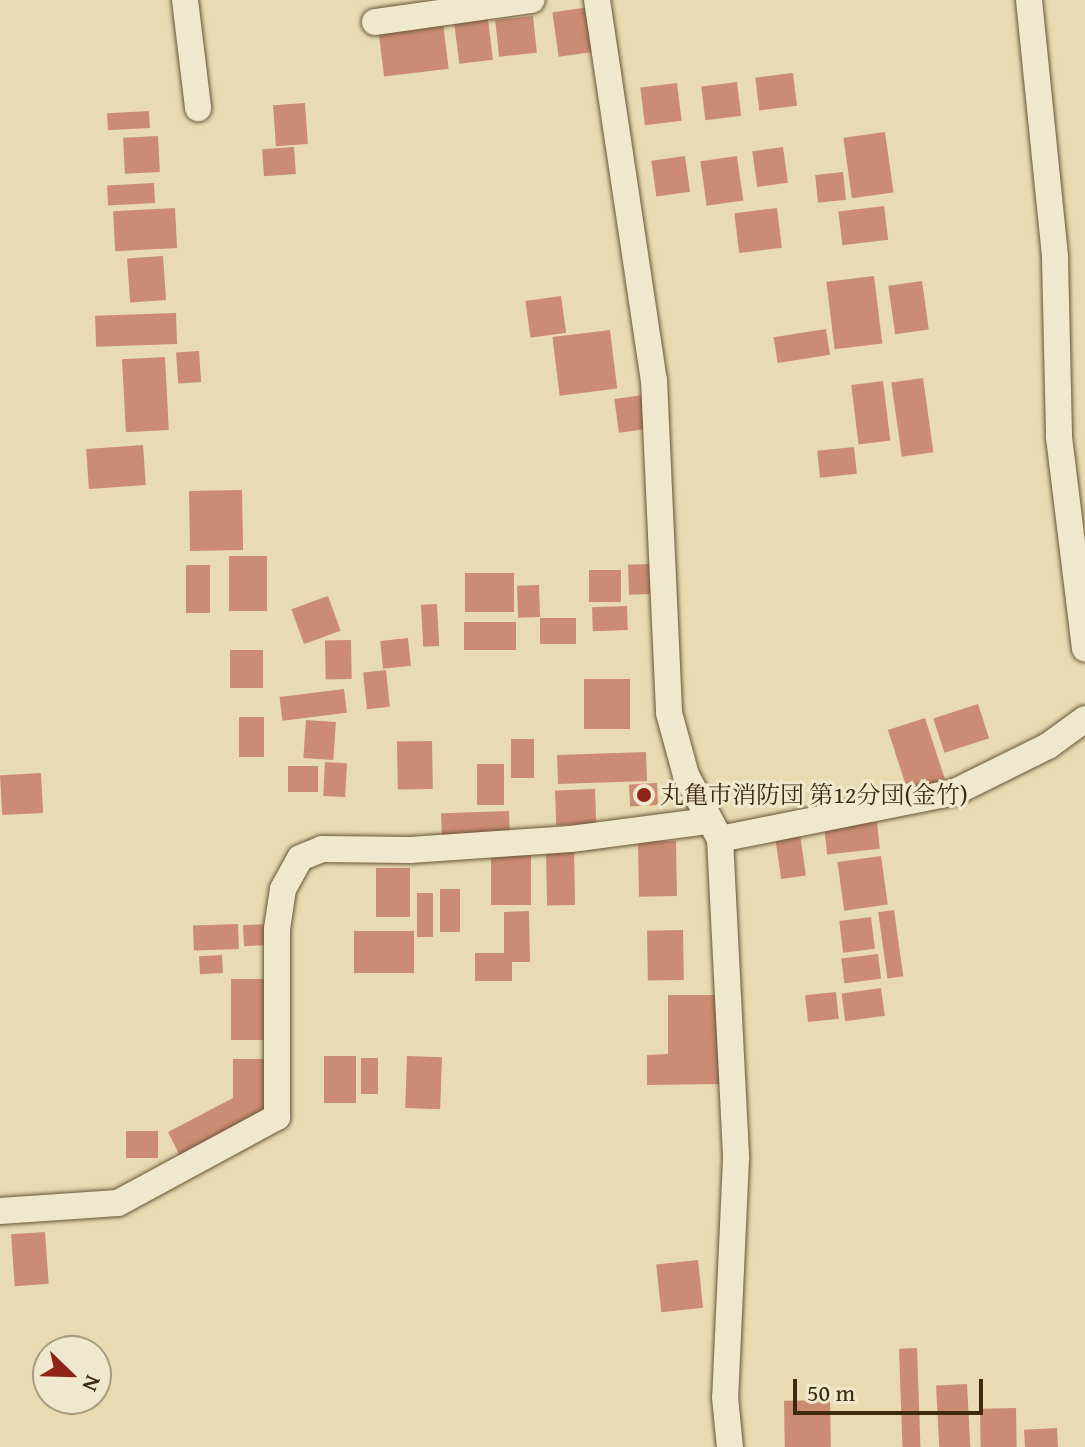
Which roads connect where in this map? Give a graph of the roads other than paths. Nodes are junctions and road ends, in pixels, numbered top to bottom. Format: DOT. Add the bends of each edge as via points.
graph roads {
  1 [pos="185,0"];
  2 [pos="531,0"];
  3 [pos="597,0"];
  4 [pos="1029,0"];
  5 [pos="375,22"];
  6 [pos="198,108"];
  7 [pos="1085,648"];
  8 [pos="1085,719"];
  9 [pos="714,830"];
  10 [pos="0,1211"];
  11 [pos="730,1447"];
  1 -- 6 [label="street"];
  2 -- 5 [label="street"];
  3 -- 9 [label="street" via="654,380 669,713 686,775"];
  4 -- 7 [label="street" via="1055,258 1059,437"];
  8 -- 9 [label="street" via="1048,746 955,792"];
  9 -- 10 [label="street" via="410,850 322,849 300,858 283,889 277,929 277,1117 118,1203"];
  9 -- 11 [label="street" via="736,1159 725,1397"];
}
